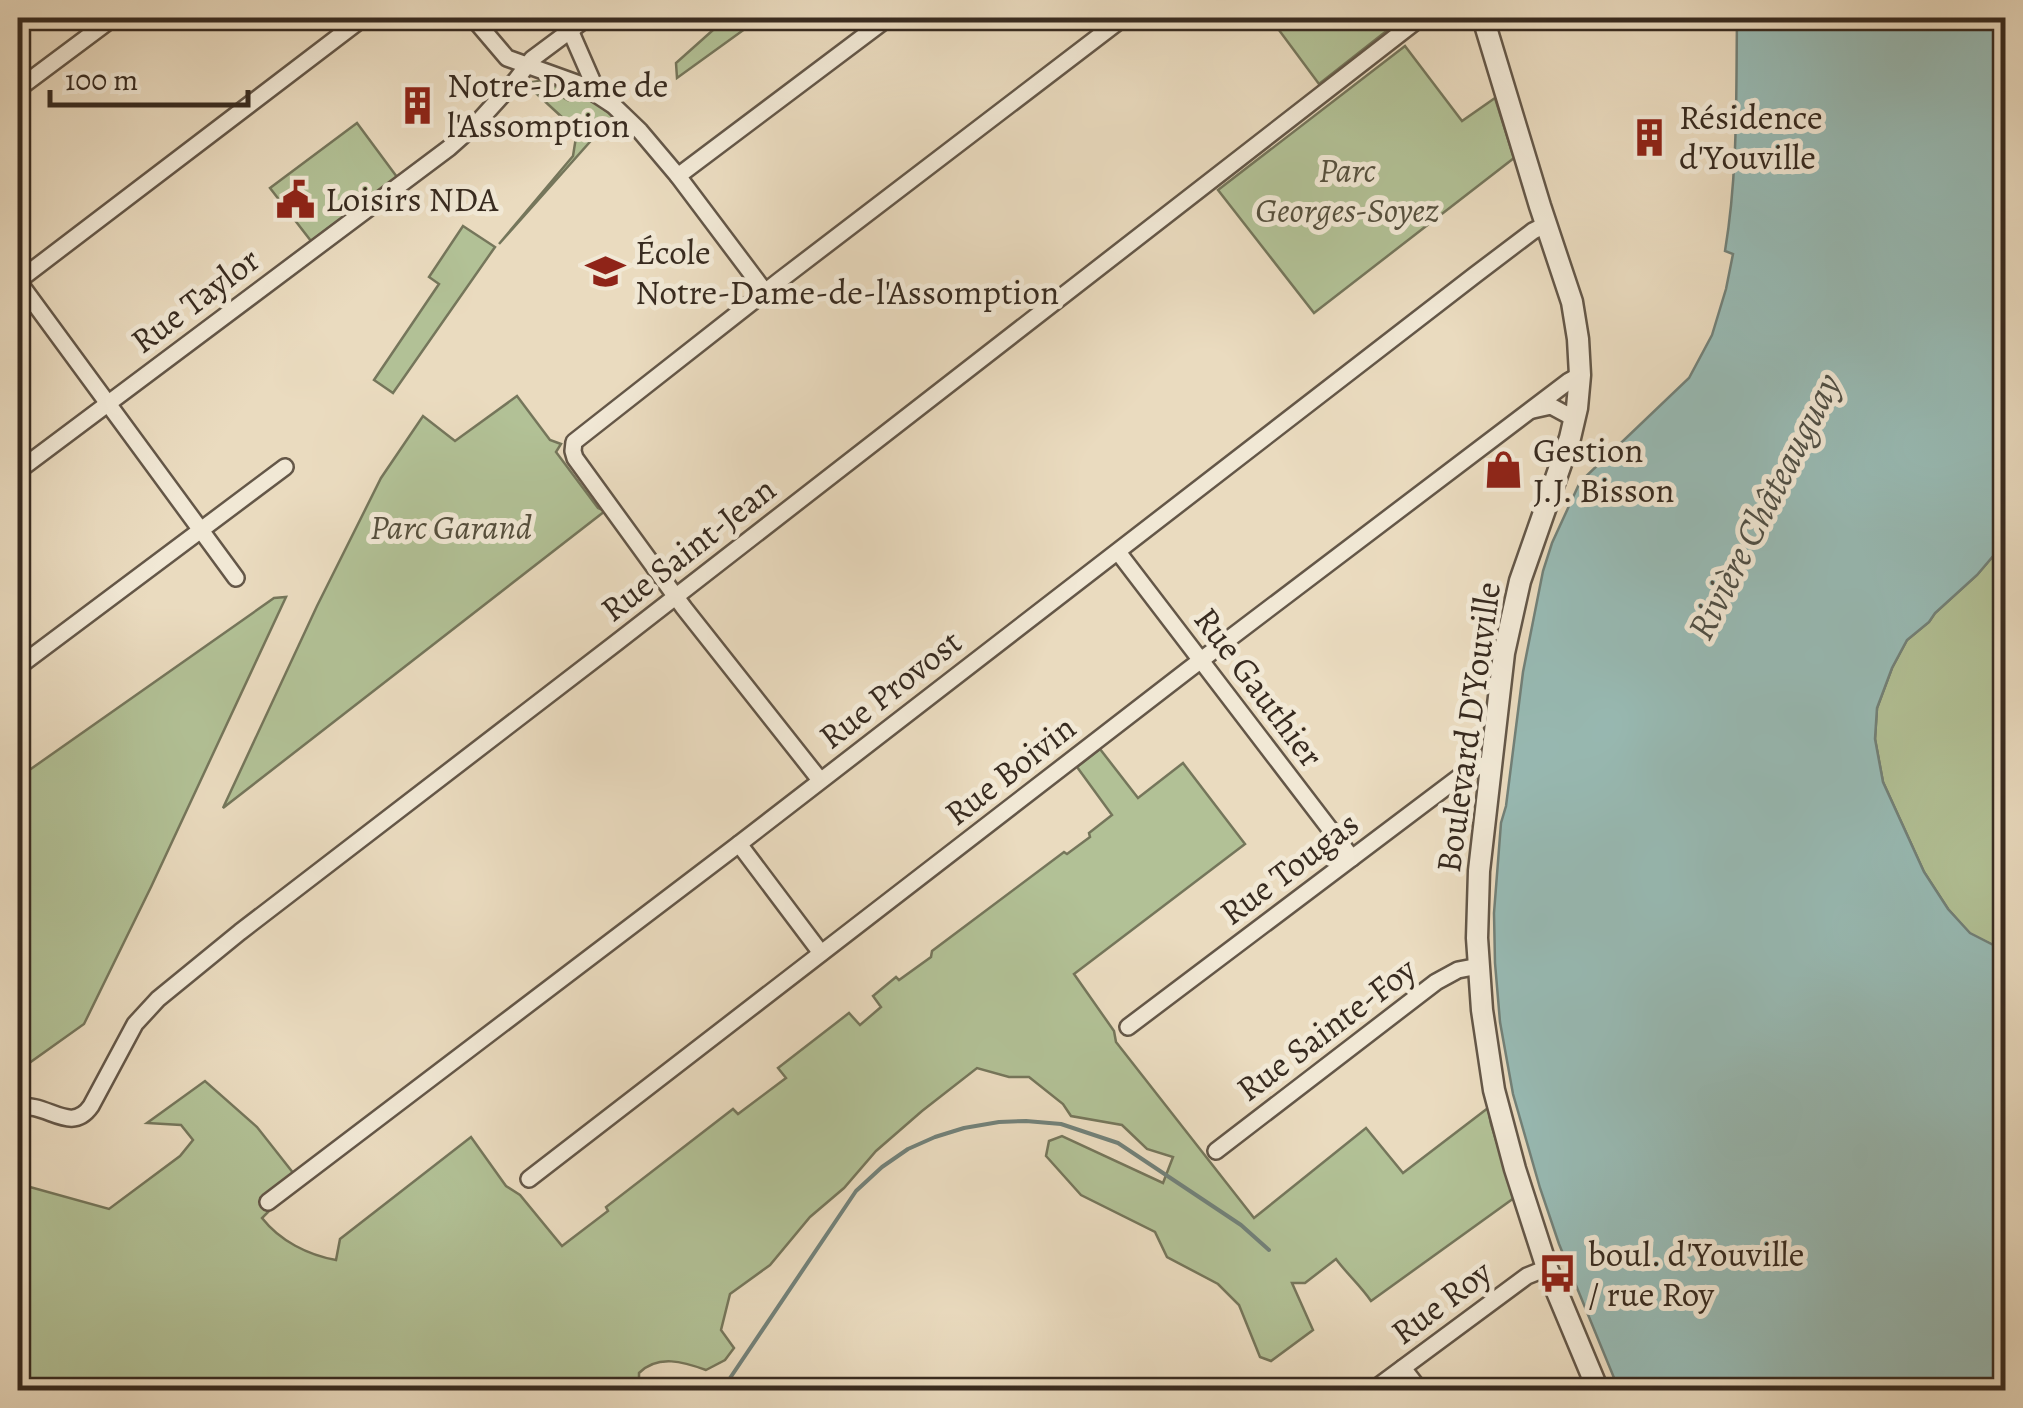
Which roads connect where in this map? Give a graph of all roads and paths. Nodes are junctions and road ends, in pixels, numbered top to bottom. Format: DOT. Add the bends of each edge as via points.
graph roads {
  1 [pos="113,18"];
  2 [pos="363,18"];
  3 [pos="473,18"];
  4 [pos="587,18"];
  5 [pos="888,18"];
  6 [pos="1123,18"];
  7 [pos="1420,18"];
  8 [pos="1483,18"];
  9 [pos="570,30"];
  10 [pos="526,67"];
  11 [pos="18,89"];
  12 [pos="598,94"];
  13 [pos="678,176"];
  14 [pos="1547,224"];
  15 [pos="18,281"];
  16 [pos="766,292"];
  17 [pos="1580,375"];
  18 [pos="108,404"];
  19 [pos="1529,411"];
  20 [pos="1575,418"];
  21 [pos="285,467"];
  22 [pos="18,471"];
  23 [pos="201,530"];
  24 [pos="1118,552"];
  25 [pos="236,578"];
  26 [pos="676,596"];
  27 [pos="1202,660"];
  28 [pos="18,667"];
  29 [pos="1490,763"];
  30 [pos="820,780"];
  31 [pos="739,844"];
  32 [pos="1352,858"];
  33 [pos="821,953"];
  34 [pos="1478,966"];
  35 [pos="1128,1027"];
  36 [pos="18,1108"];
  37 [pos="1216,1150"];
  38 [pos="529,1179"];
  39 [pos="268,1202"];
  40 [pos="1547,1268"];
  41 [pos="1403,1368"];
  42 [pos="1373,1390"];
  43 [pos="1420,1390"];
  44 [pos="1598,1390"];
  1 -- 11 [label="street"];
  2 -- 15 [label="street"];
  3 -- 10 [label="street" via="507,58"];
  4 -- 9 [label="street, Rue Taylor"];
  5 -- 13 [label="street"];
  6 -- 16 [label="street"];
  7 -- 26 [label="street, Rue Saint-Jean"];
  8 -- 14 [label="street, Boulevard D'Youville"];
  9 -- 10 [label="street, Rue Taylor"];
  9 -- 12 [label="street"];
  10 -- 12 [label="street"];
  10 -- 18 [label="street, Rue Taylor" via="449,148"];
  12 -- 13 [label="street"];
  13 -- 16 [label="street"];
  14 -- 17 [label="street, Boulevard D'Youville" via="1572,302"];
  14 -- 24 [label="street, Rue Provost"];
  15 -- 18 [label="street"];
  16 -- 26 [label="street" via="574,442 580,464"];
  17 -- 19 [label="street, Rue Boivin"];
  17 -- 20 [label="street, Boulevard D'Youville"];
  18 -- 22 [label="street, Rue Taylor"];
  18 -- 23 [label="street"];
  19 -- 20 [label="street" via="1552,406"];
  19 -- 27 [label="street, Rue Boivin"];
  20 -- 29 [label="street, Boulevard D'Youville" via="1520,580"];
  21 -- 23 [label="street"];
  23 -- 25 [label="street"];
  23 -- 28 [label="street"];
  24 -- 27 [label="street, Rue Gauthier"];
  24 -- 30 [label="street, Rue Provost"];
  26 -- 30 [label="street"];
  26 -- 36 [label="street, Rue Saint-Jean" via="158,998 135,1024 82,1116 72,1120"];
  27 -- 32 [label="street, Rue Gauthier"];
  27 -- 33 [label="street, Rue Boivin"];
  29 -- 32 [label="street, Rue Tougas" via="1458,778"];
  29 -- 34 [label="street, Boulevard D'Youville" via="1478,871"];
  30 -- 31 [label="street, Rue Provost"];
  31 -- 33 [label="street"];
  31 -- 39 [label="street, Rue Provost"];
  32 -- 35 [label="street, Rue Tougas"];
  33 -- 38 [label="street, Rue Boivin"];
  34 -- 37 [label="street, Rue Sainte-Foy" via="1436,982"];
  34 -- 40 [label="street, Boulevard D'Youville" via="1498,1109"];
  40 -- 41 [label="street, Rue Roy"];
  40 -- 44 [label="street, Boulevard D'Youville"];
  41 -- 42 [label="street, Rue Roy"];
  41 -- 43 [label="street"];
}
